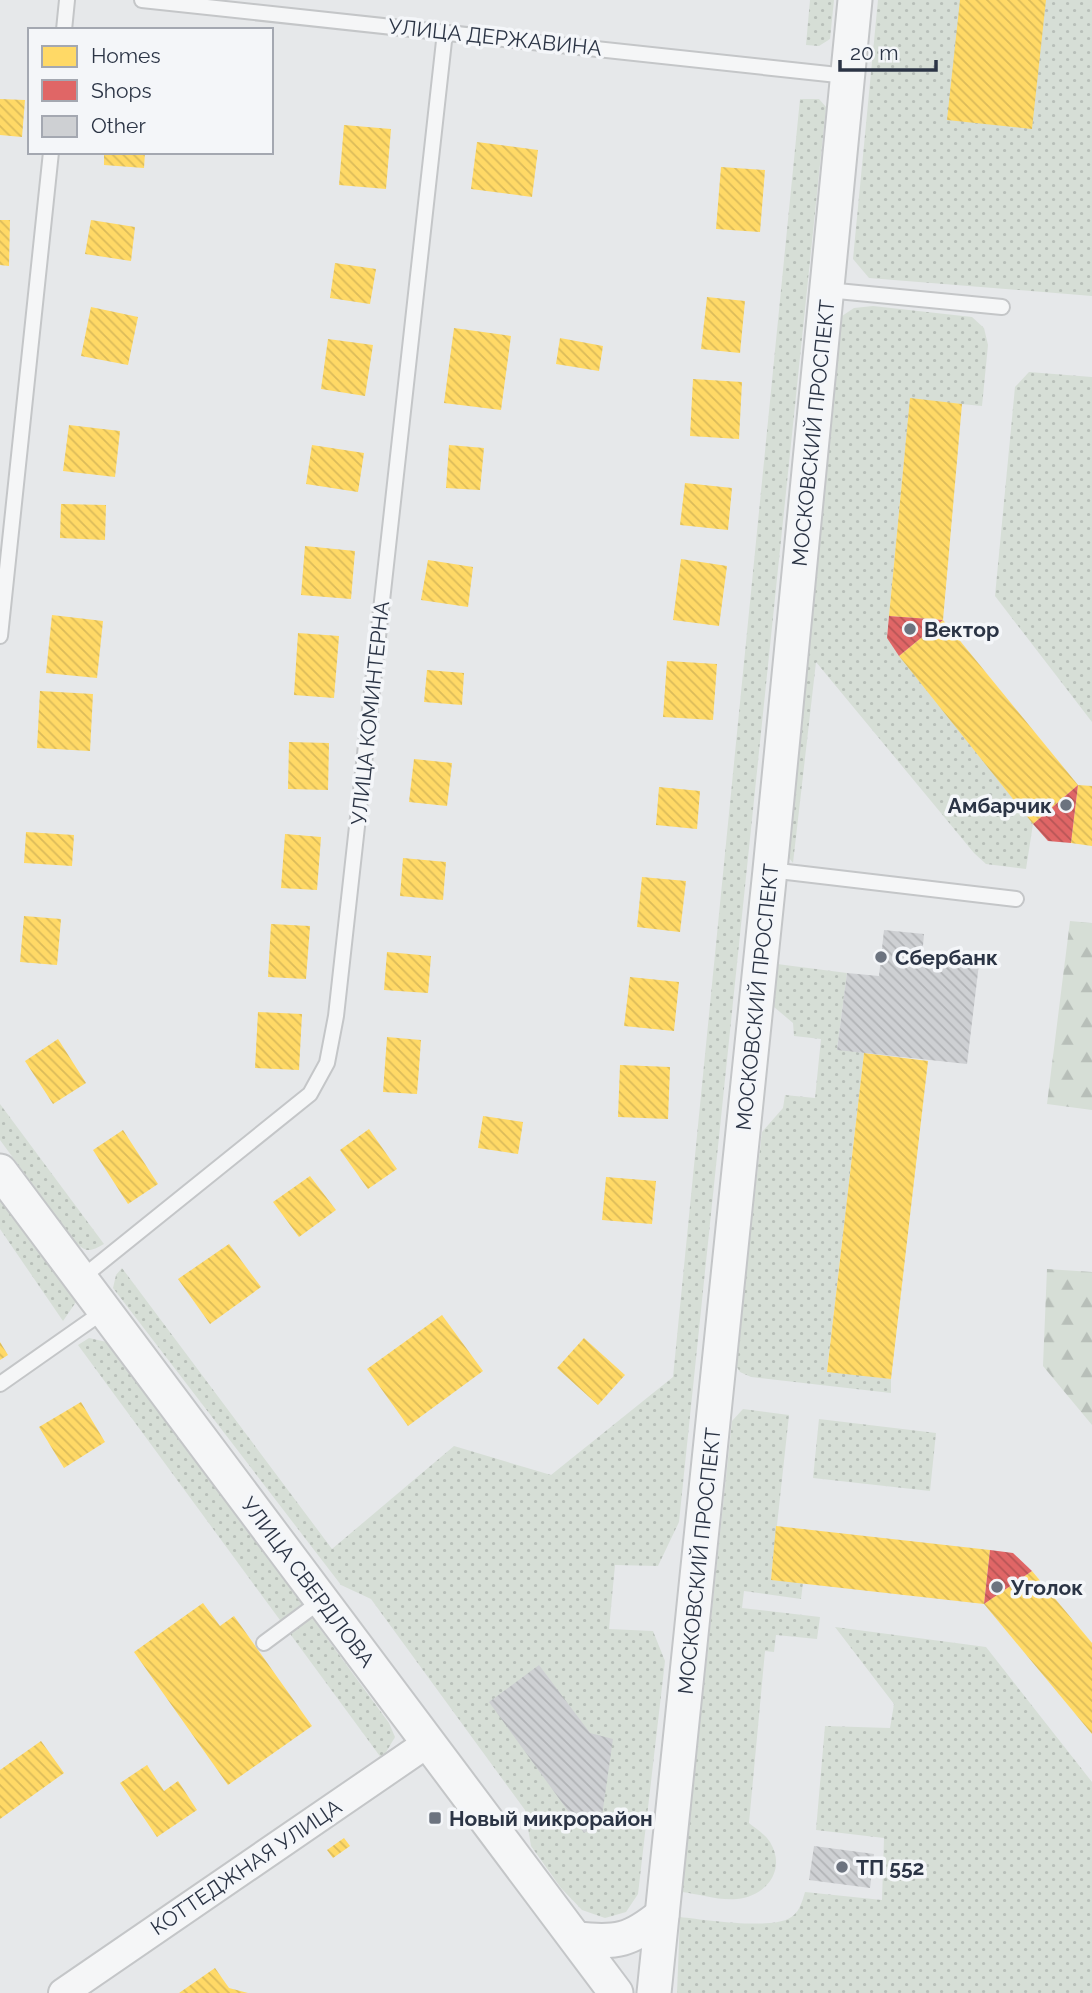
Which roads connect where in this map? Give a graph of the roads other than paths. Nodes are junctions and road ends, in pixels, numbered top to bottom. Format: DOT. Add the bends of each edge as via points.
graph roads {
  1 [pos="67,0"];
  2 [pos="142,0"];
  3 [pos="855,0"];
  4 [pos="64,28"];
  5 [pos="445,32"];
  6 [pos="847,76"];
  7 [pos="51,154"];
  8 [pos="827,290"];
  9 [pos="1002,307"];
  10 [pos="0,636"];
  11 [pos="770,870"];
  12 [pos="1016,899"];
  13 [pos="0,1171"];
  14 [pos="79,1280"];
  15 [pos="104,1311"];
  16 [pos="0,1384"];
  17 [pos="322,1600"];
  18 [pos="264,1643"];
  19 [pos="429,1742"];
  20 [pos="662,1915"];
  21 [pos="577,1939"];
  22 [pos="63,1993"];
  23 [pos="616,1993"];
  24 [pos="654,1993"];
  1 -- 4 [label="lane"];
  2 -- 5 [label="lane, УЛИЦА ДЕРЖАВИНА"];
  3 -- 6 [label="street, МОСКОВСКИЙ ПРОСПЕКТ"];
  5 -- 6 [label="lane, УЛИЦА ДЕРЖАВИНА"];
  5 -- 14 [label="lane, УЛИЦА КОМИНТЕРНА" via="336,1016 327,1063 310,1094"];
  6 -- 8 [label="street, МОСКОВСКИЙ ПРОСПЕКТ"];
  7 -- 10 [label="lane"];
  8 -- 9 [label="lane"];
  8 -- 11 [label="street, МОСКОВСКИЙ ПРОСПЕКТ"];
  11 -- 12 [label="lane"];
  11 -- 20 [label="street, МОСКОВСКИЙ ПРОСПЕКТ"];
  13 -- 14 [label="street, УЛИЦА СВЕРДЛОВА"];
  14 -- 15 [label="street, УЛИЦА СВЕРДЛОВА"];
  15 -- 16 [label="lane"];
  15 -- 17 [label="street, УЛИЦА СВЕРДЛОВА"];
  17 -- 18 [label="lane"];
  17 -- 19 [label="street, УЛИЦА СВЕРДЛОВА"];
  19 -- 21 [label="street, УЛИЦА СВЕРДЛОВА"];
  19 -- 22 [label="street, КОТТЕДЖНАЯ УЛИЦА"];
  20 -- 21 [label="street" via="626,1940"];
  20 -- 24 [label="street, МОСКОВСКИЙ ПРОСПЕКТ"];
  21 -- 23 [label="street, УЛИЦА СВЕРДЛОВА"];
}
